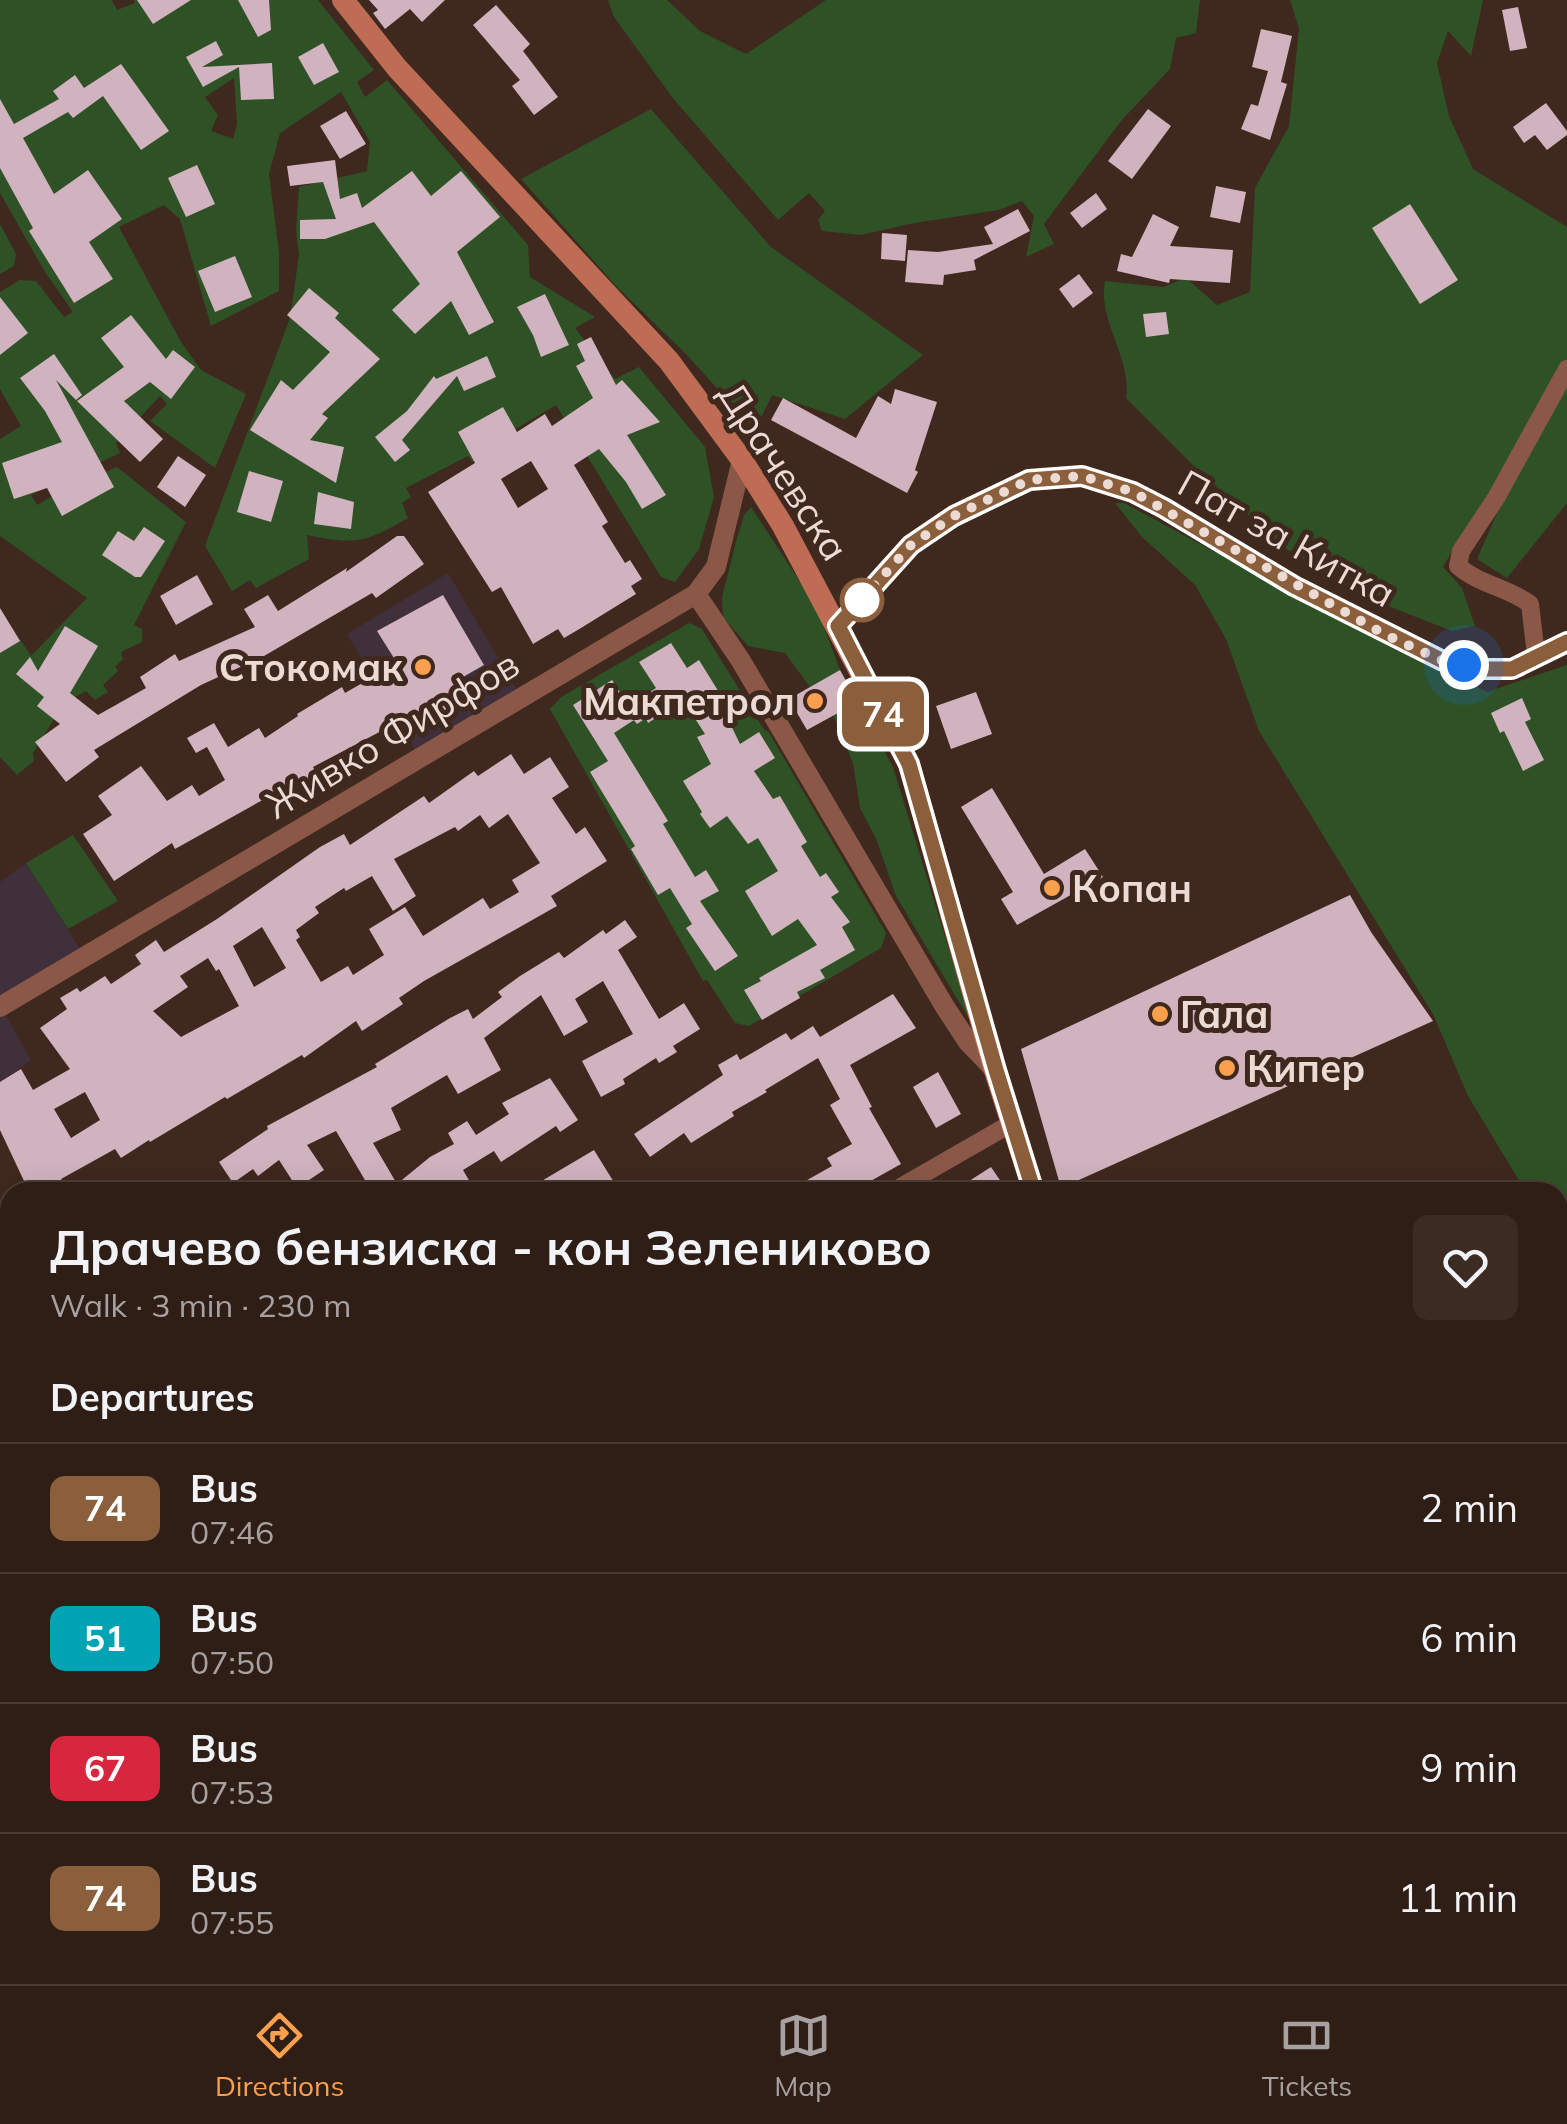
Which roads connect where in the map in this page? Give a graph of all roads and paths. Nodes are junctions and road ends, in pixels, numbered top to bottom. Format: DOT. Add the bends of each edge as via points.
graph roads {
  1 [pos="343,0"];
  2 [pos="1567,369"];
  3 [pos="742,460"];
  4 [pos="696,594"];
  5 [pos="838,626"];
  6 [pos="1567,642"];
  7 [pos="1536,655"];
  8 [pos="0,1007"];
  9 [pos="996,1070"];
  10 [pos="1012,1123"];
  11 [pos="909,1182"];
  12 [pos="1031,1182"];
  1 -- 3 [label="main road, Драчевска" via="396,68 669,361"];
  2 -- 7 [label="street" via="1458,566 1530,604"];
  3 -- 4 [label="street" via="716,566"];
  3 -- 5 [label="main road, Драчевска"];
  4 -- 8 [label="street, Живко Фирфов"];
  4 -- 9 [label="street" via="945,1007"];
  5 -- 7 [label="street, Пат за Китка" via="911,545 954,516 1029,480 1082,476 1148,500 1294,586 1443,661 1512,669"];
  5 -- 9 [label="main road, Драчевска" via="909,764"];
  6 -- 7 [label="street, Пат за Китка"];
  9 -- 10 [label="main road, Драчевска"];
  10 -- 11 [label="street"];
  10 -- 12 [label="main road, Драчевска"];
}
